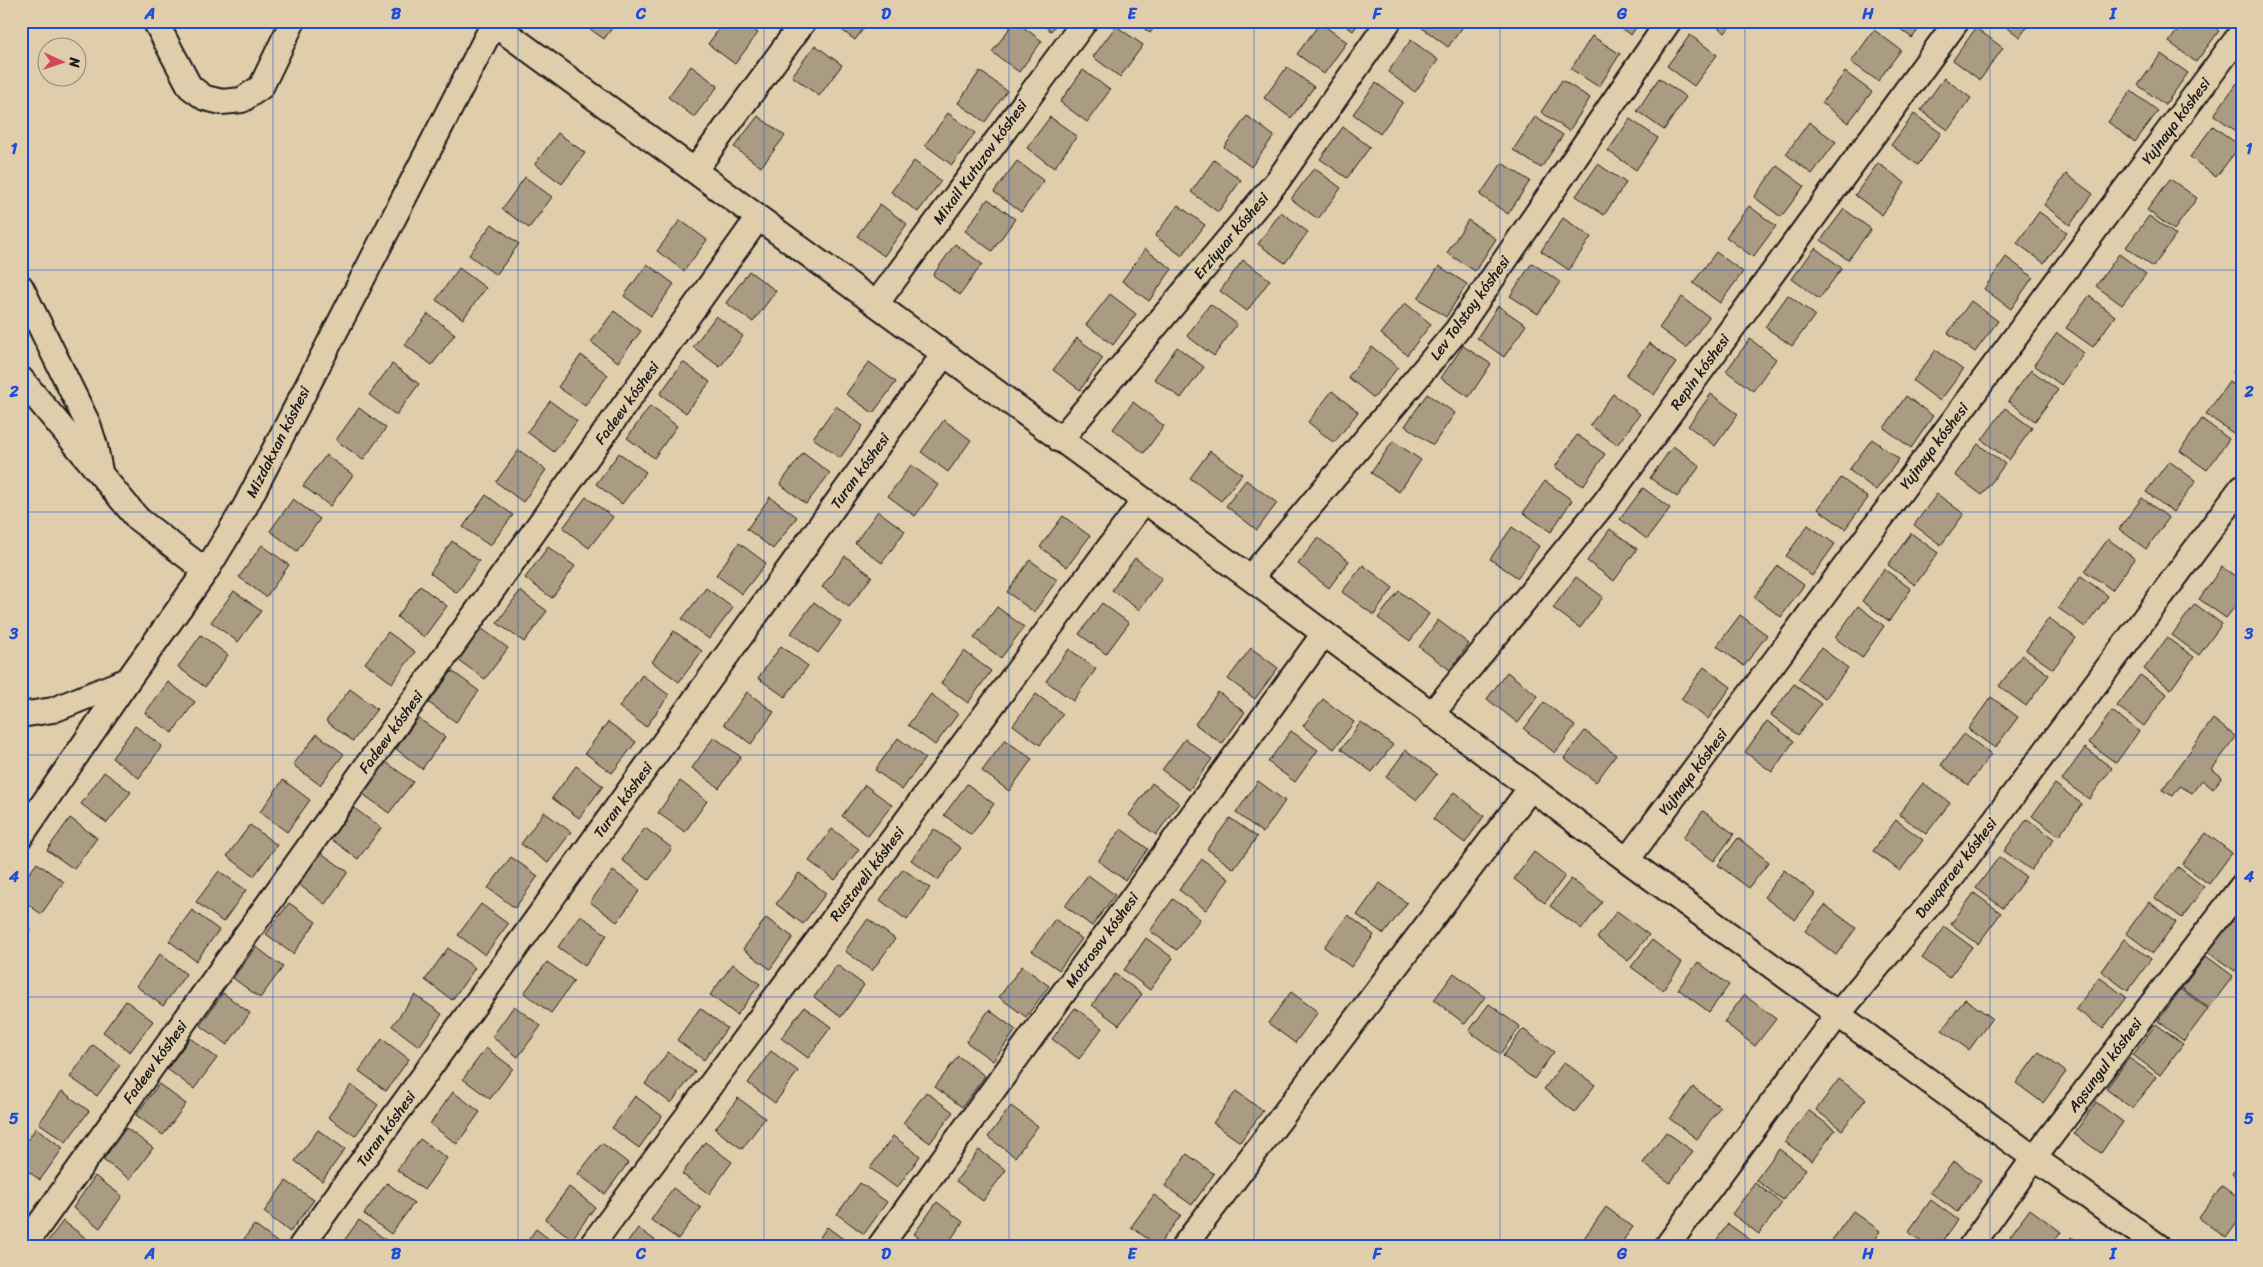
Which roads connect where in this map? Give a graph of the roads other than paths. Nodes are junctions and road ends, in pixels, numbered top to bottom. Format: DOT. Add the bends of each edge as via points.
graph roads {
  1 [pos="155,21"];
  2 [pos="293,21"];
  3 [pos="804,21"];
  4 [pos="1085,21"];
  5 [pos="1389,21"];
  6 [pos="1669,21"];
  7 [pos="1957,21"];
  8 [pos="493,22"];
  9 [pos="2242,32"];
  10 [pos="696,170"];
  11 [pos="758,218"];
  12 [pos="21,287"];
  13 [pos="876,304"];
  14 [pos="944,354"];
  15 [pos="21,379"];
  16 [pos="1060,440"];
  17 [pos="100,474"];
  18 [pos="2242,488"];
  19 [pos="1143,502"];
  20 [pos="206,571"];
  21 [pos="1250,578"];
  22 [pos="1323,635"];
  23 [pos="128,680"];
  24 [pos="1431,715"];
  25 [pos="21,716"];
  26 [pos="1530,789"];
  27 [pos="21,836"];
  28 [pos="1627,860"];
  29 [pos="2242,886"];
  30 [pos="1838,1014"];
  31 [pos="2034,1158"];
  32 [pos="24,1246"];
  33 [pos="301,1246"];
  34 [pos="591,1246"];
  35 [pos="880,1246"];
  36 [pos="1184,1246"];
  37 [pos="1667,1246"];
  38 [pos="1971,1246"];
  39 [pos="2158,1246"];
  1 -- 2 [label="street" via="190,87 205,98 222,102 242,100 261,87"];
  3 -- 10 [label="street"];
  4 -- 13 [label="street, Mixail Kutuzov kóshesi"];
  5 -- 16 [label="street, Erziyuar kóshesi" via="1278,180"];
  6 -- 21 [label="street, Lev Tolstoy kóshesi" via="1457,330"];
  7 -- 24 [label="street, Repin kóshesi" via="1605,502"];
  8 -- 10 [label="street"];
  8 -- 20 [label="street, Mizdakxan kóshesi" via="245,507"];
  9 -- 28 [label="street, Yujnaya kóshesi"];
  10 -- 11 [label="street"];
  11 -- 13 [label="street"];
  11 -- 32 [label="street, Fadeev kóshesi"];
  12 -- 17 [label="street" via="88,424 96,446"];
  13 -- 14 [label="street"];
  14 -- 16 [label="street"];
  14 -- 33 [label="street, Turan kóshesi"];
  15 -- 17 [label="street"];
  16 -- 19 [label="street"];
  17 -- 20 [label="street" via="138,519"];
  18 -- 30 [label="street, Dawqaraev kóshesi" via="1952,876"];
  19 -- 21 [label="street"];
  19 -- 34 [label="street, Rustaveli kóshesi"];
  20 -- 23 [label="street, Mizdakxan kóshesi"];
  21 -- 22 [label="street"];
  22 -- 24 [label="street"];
  22 -- 35 [label="street, Motrosov kóshesi"];
  23 -- 25 [label="street" via="53,710"];
  23 -- 27 [label="street, Mizdakxan kóshesi"];
  24 -- 26 [label="street"];
  26 -- 28 [label="street"];
  26 -- 36 [label="street"];
  28 -- 30 [label="street"];
  29 -- 31 [label="street, Aqsungul kóshesi"];
  30 -- 31 [label="street"];
  30 -- 37 [label="street, Dawqaraev kóshesi"];
  31 -- 38 [label="street, Aqsungul kóshesi"];
  31 -- 39 [label="street"];
}
